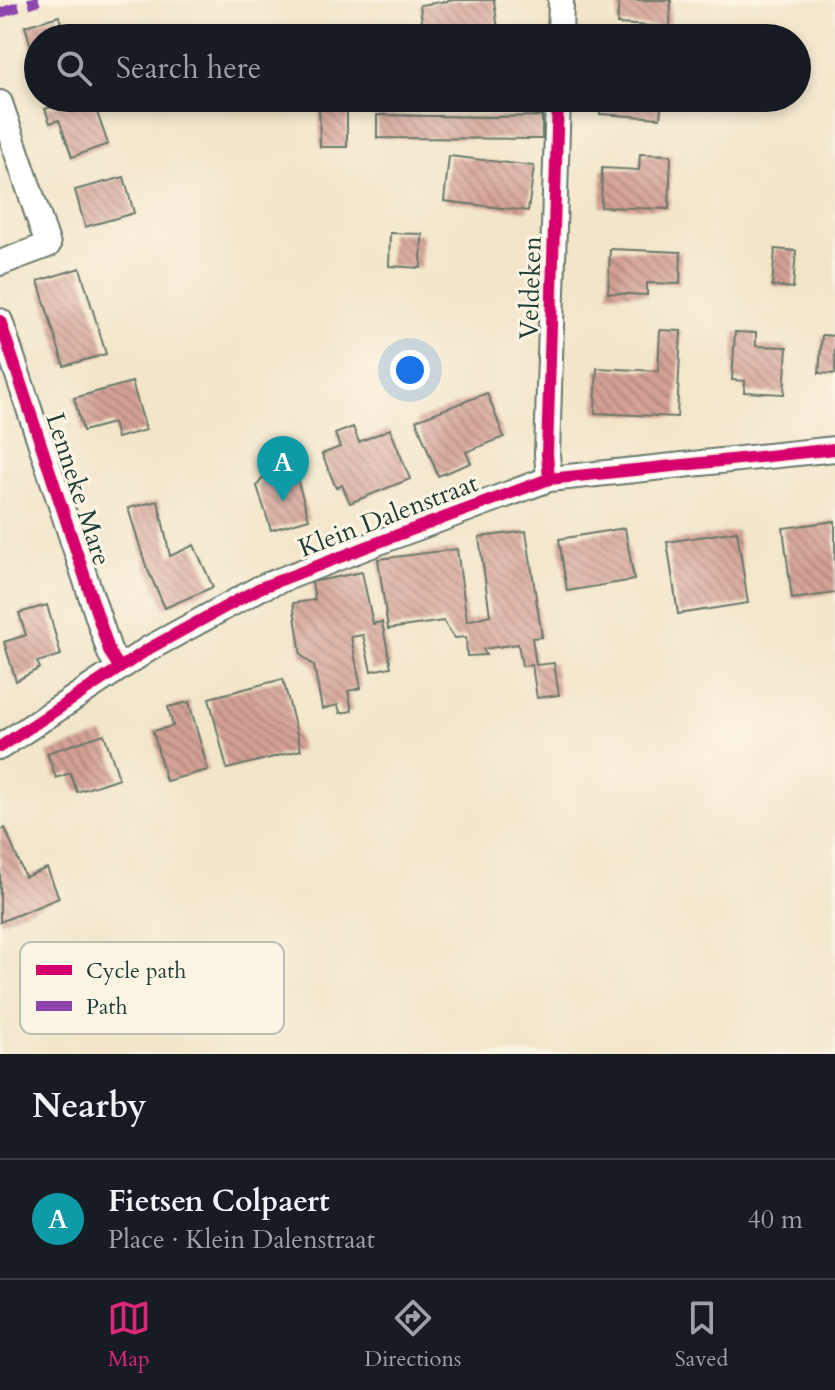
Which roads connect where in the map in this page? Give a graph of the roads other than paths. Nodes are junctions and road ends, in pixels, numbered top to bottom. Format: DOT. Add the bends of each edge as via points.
graph roads {
  1 [pos="561,0"];
  2 [pos="560,24"];
  3 [pos="0,103"];
  4 [pos="558,112"];
  5 [pos="0,263"];
  6 [pos="0,321"];
  7 [pos="835,449"];
  8 [pos="549,479"];
  9 [pos="120,668"];
  10 [pos="0,747"];
  1 -- 2 [label="street"];
  3 -- 5 [label="street" via="48,245"];
  4 -- 8 [label="street, Veldeken"];
  6 -- 9 [label="street, Lenneke Mare" via="110,653"];
  7 -- 8 [label="street, Klein Dalenstraat"];
  8 -- 9 [label="street, Klein Dalenstraat" via="260,588"];
  9 -- 10 [label="street, Klein Dalenstraat"];
}
